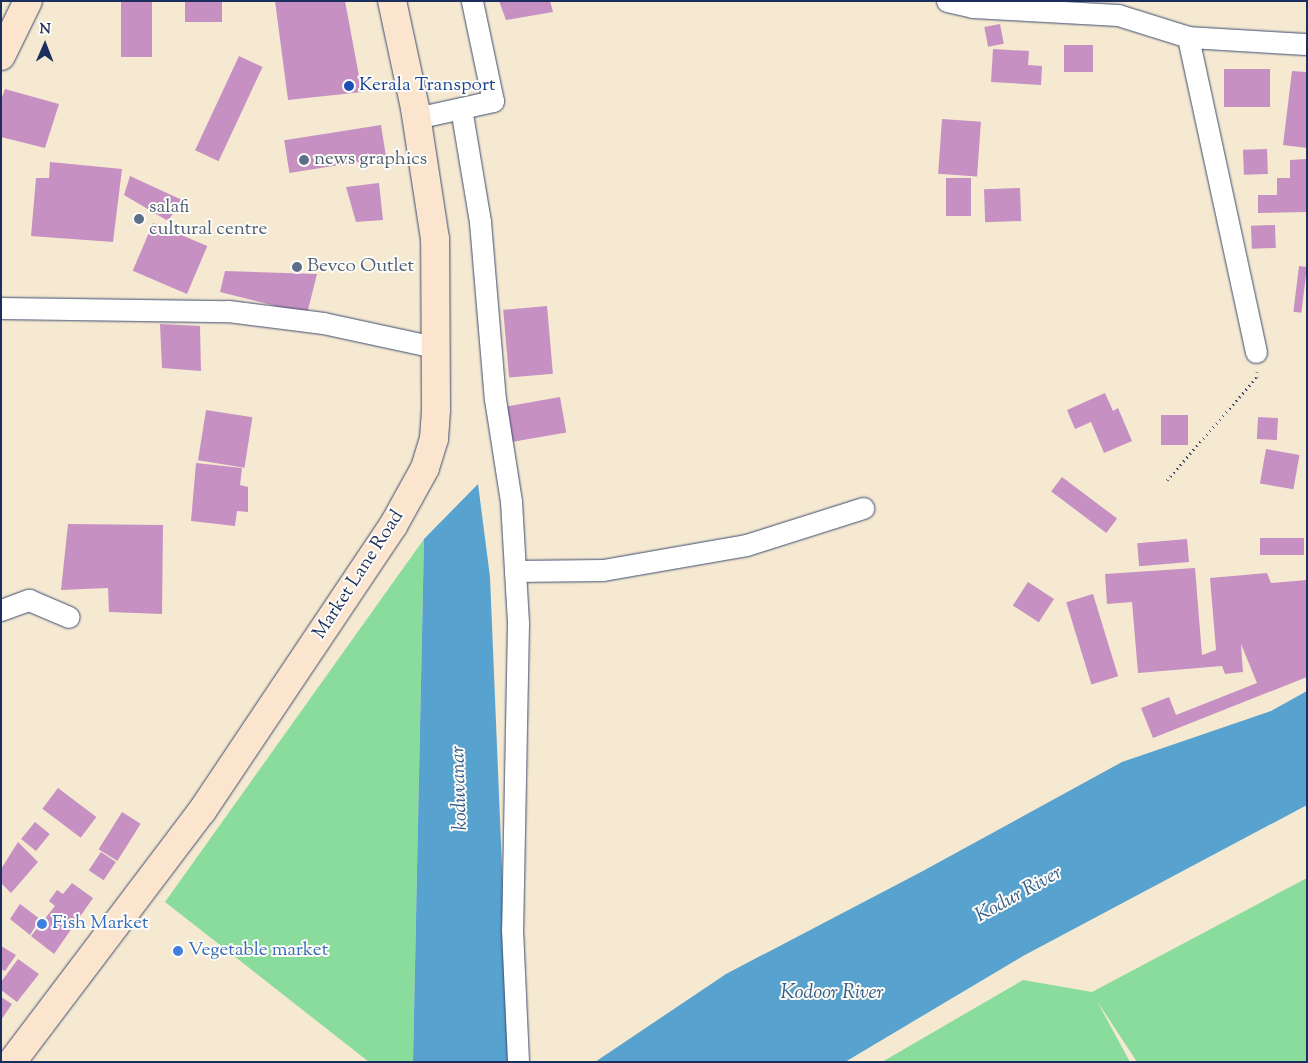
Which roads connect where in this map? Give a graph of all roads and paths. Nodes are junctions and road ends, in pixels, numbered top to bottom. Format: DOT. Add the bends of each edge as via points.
graph roads {
  1 [pos="28,1"];
  2 [pos="392,1"];
  3 [pos="472,1"];
  4 [pos="947,1"];
  5 [pos="1188,37"];
  6 [pos="1307,44"];
  7 [pos="1,56"];
  8 [pos="461,108"];
  9 [pos="416,118"];
  10 [pos="1,308"];
  11 [pos="434,347"];
  12 [pos="1256,352"];
  13 [pos="1167,480"];
  14 [pos="863,508"];
  15 [pos="515,571"];
  16 [pos="1,610"];
  17 [pos="69,617"];
  18 [pos="12,1062"];
  19 [pos="518,1062"];
  1 -- 7 [label="main road"];
  2 -- 9 [label="main road, Market Lane Road"];
  3 -- 8 [label="street" via="493,101"];
  4 -- 5 [label="street" via="973,7 1118,15"];
  5 -- 6 [label="street"];
  5 -- 12 [label="street"];
  8 -- 9 [label="street"];
  8 -- 15 [label="street" via="480,222 495,399 511,501"];
  9 -- 11 [label="main road, Market Lane Road" via="435,239"];
  10 -- 11 [label="street" via="228,311 323,323"];
  11 -- 18 [label="main road, Market Lane Road" via="434,439 425,468 397,519 202,811"];
  12 -- 13 [label="path" via="1257,377"];
  14 -- 15 [label="street" via="746,545 603,570"];
  15 -- 19 [label="street" via="518,622 512,930"];
  16 -- 17 [label="street" via="29,600"];
}
